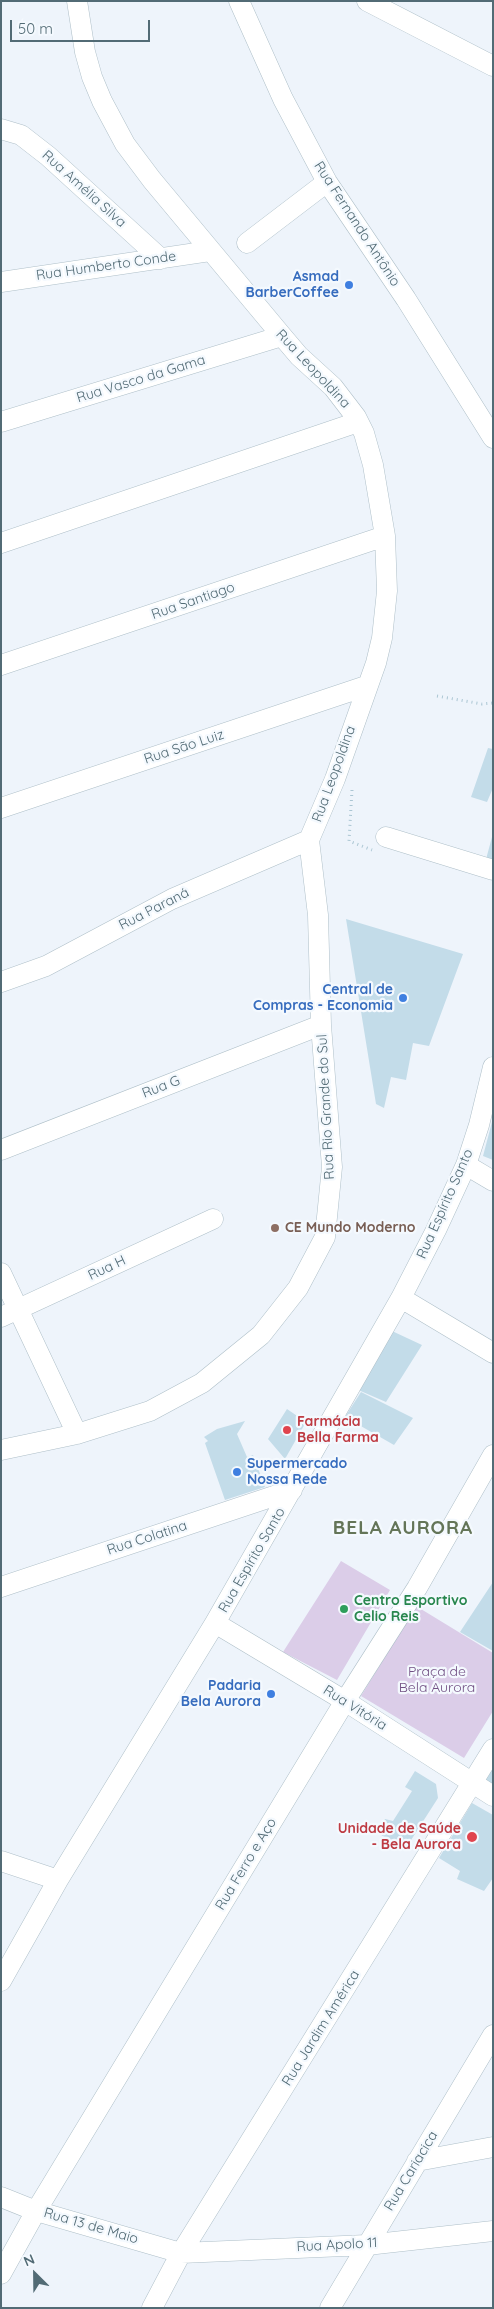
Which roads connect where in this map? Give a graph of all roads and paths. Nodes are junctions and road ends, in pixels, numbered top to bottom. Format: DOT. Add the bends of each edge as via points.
graph roads {
  1 [pos="78,1"];
  2 [pos="240,1"];
  3 [pos="367,1"];
  4 [pos="485,62"];
  5 [pos="493,80"];
  6 [pos="1,129"];
  7 [pos="327,182"];
  8 [pos="247,243"];
  9 [pos="210,251"];
  10 [pos="162,259"];
  11 [pos="1,267"];
  12 [pos="31,276"];
  13 [pos="1,282"];
  14 [pos="282,336"];
  15 [pos="486,409"];
  16 [pos="1,422"];
  17 [pos="358,422"];
  18 [pos="493,438"];
  19 [pos="385,536"];
  20 [pos="1,543"];
  21 [pos="1,666"];
  22 [pos="366,686"];
  23 [pos="437,696"];
  24 [pos="493,703"];
  25 [pos="335,779"];
  26 [pos="1,808"];
  27 [pos="309,840"];
  28 [pos="383,845"];
  29 [pos="493,870"];
  30 [pos="1,982"];
  31 [pos="321,1025"];
  32 [pos="493,1067"];
  33 [pos="1,1150"];
  34 [pos="466,1164"];
  35 [pos="493,1181"];
  36 [pos="213,1219"];
  37 [pos="1,1273"];
  38 [pos="402,1298"];
  39 [pos="10,1313"];
  40 [pos="493,1353"];
  41 [pos="77,1434"];
  42 [pos="1,1450"];
  43 [pos="493,1455"];
  44 [pos="292,1490"];
  45 [pos="1,1586"];
  46 [pos="215,1623"];
  47 [pos="345,1701"];
  48 [pos="493,1749"];
  49 [pos="472,1784"];
  50 [pos="493,1796"];
  51 [pos="1,1860"];
  52 [pos="58,1880"];
  53 [pos="1,1981"];
  54 [pos="493,2035"];
  55 [pos="493,2147"];
  56 [pos="417,2161"];
  57 [pos="1,2197"];
  58 [pos="36,2211"];
  59 [pos="493,2231"];
  60 [pos="367,2245"];
  61 [pos="181,2253"];
  62 [pos="1,2274"];
  63 [pos="152,2308"];
  64 [pos="330,2308"];
  1 -- 9 [label="street, Rua Leopoldina" via="79,23 90,69 114,124 138,162"];
  2 -- 7 [label="street, Rua Fernando Antônio" via="283,99"];
  3 -- 4 [label="street"];
  4 -- 5 [label="street"];
  6 -- 10 [label="street, Rua Amélia Silva" via="21,135 48,156"];
  7 -- 8 [label="street"];
  7 -- 15 [label="street, Rua Fernando Antônio"];
  9 -- 10 [label="street, Rua Humberto Conde"];
  9 -- 14 [label="street, Rua Leopoldina"];
  10 -- 12 [label="street, Rua Humberto Conde"];
  11 -- 12 [label="street"];
  12 -- 13 [label="street, Rua Humberto Conde"];
  14 -- 16 [label="street, Rua Vasco da Gama"];
  14 -- 17 [label="street, Rua Leopoldina" via="333,387"];
  15 -- 18 [label="street, Rua Fernando Antônio"];
  17 -- 19 [label="street, Rua Leopoldina" via="369,450"];
  17 -- 20 [label="street"];
  19 -- 21 [label="street, Rua Santiago"];
  19 -- 22 [label="street, Rua Leopoldina" via="388,564 385,614 376,663"];
  22 -- 25 [label="street, Rua Leopoldina"];
  22 -- 26 [label="street, Rua São Luiz"];
  23 -- 24 [label="path"];
  25 -- 27 [label="street, Rua Leopoldina"];
  25 -- 28 [label="path" via="352,789 349,841"];
  27 -- 30 [label="street, Rua Paraná" via="172,899 46,966"];
  27 -- 31 [label="street, Rua Rio Grande do Sul" via="318,915"];
  28 -- 29 [label="street"];
  31 -- 33 [label="street, Rua G"];
  31 -- 41 [label="street, Rua Rio Grande do Sul" via="332,1167 325,1237 298,1288 261,1335 202,1383 150,1411"];
  32 -- 34 [label="street, Rua Espírito Santo"];
  34 -- 35 [label="street"];
  34 -- 38 [label="street, Rua Espírito Santo"];
  36 -- 39 [label="street, Rua H"];
  37 -- 39 [label="street"];
  38 -- 40 [label="street"];
  38 -- 44 [label="street, Rua Espírito Santo"];
  39 -- 41 [label="street"];
  41 -- 42 [label="street, Rua Rio Grande do Sul"];
  43 -- 47 [label="street, Rua Ferro e Aço" via="417,1588"];
  44 -- 45 [label="street, Rua Colatina"];
  44 -- 46 [label="street, Rua Espírito Santo"];
  46 -- 47 [label="street, Rua Vitória"];
  46 -- 52 [label="street, Rua Espírito Santo"];
  47 -- 49 [label="street, Rua Vitória"];
  47 -- 58 [label="street, Rua Ferro e Aço"];
  48 -- 49 [label="street, Rua Jardim América"];
  49 -- 50 [label="street, Rua Vitória"];
  49 -- 61 [label="street, Rua Jardim América"];
  51 -- 52 [label="street"];
  52 -- 53 [label="street, Rua Espírito Santo"];
  54 -- 56 [label="street, Rua Cariacica"];
  55 -- 56 [label="street"];
  56 -- 60 [label="street, Rua Cariacica"];
  57 -- 58 [label="street, Rua 13 de Maio"];
  58 -- 61 [label="street, Rua 13 de Maio"];
  58 -- 62 [label="street, Rua Ferro e Aço"];
  59 -- 60 [label="street, Rua Apolo 11"];
  60 -- 61 [label="street, Rua Apolo 11"];
  60 -- 64 [label="street, Rua Cariacica"];
  61 -- 63 [label="street, Rua Jardim América"];
}
